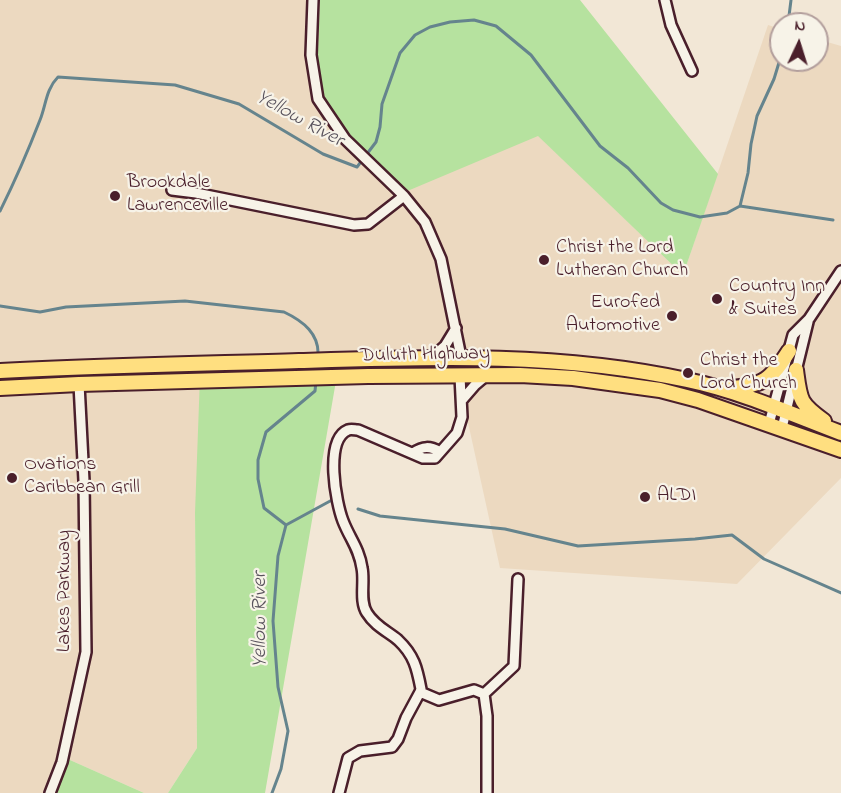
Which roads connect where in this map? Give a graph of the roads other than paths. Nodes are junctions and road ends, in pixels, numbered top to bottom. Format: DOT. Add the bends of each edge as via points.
graph roads {
  1 [pos="313,0"];
  2 [pos="665,0"];
  3 [pos="692,70"];
  4 [pos="172,190"];
  5 [pos="404,196"];
  6 [pos="841,271"];
  7 [pos="809,320"];
  8 [pos="456,328"];
  9 [pos="789,351"];
  10 [pos="461,357"];
  11 [pos="430,358"];
  12 [pos="548,360"];
  13 [pos="796,370"];
  14 [pos="0,371"];
  15 [pos="488,374"];
  16 [pos="368,376"];
  17 [pos="460,376"];
  18 [pos="79,384"];
  19 [pos="0,388"];
  20 [pos="718,388"];
  21 [pos="462,400"];
  22 [pos="780,410"];
  23 [pos="775,426"];
  24 [pos="841,432"];
  25 [pos="841,450"];
  26 [pos="518,579"];
  27 [pos="421,690"];
  28 [pos="484,694"];
  29 [pos="50,793"];
  30 [pos="339,793"];
  31 [pos="488,793"];
  1 -- 5 [label="street" via="311,55 318,99 345,140"];
  2 -- 3 [label="street" via="671,25"];
  4 -- 5 [label="street" via="354,225 368,224"];
  5 -- 8 [label="street" via="435,242"];
  6 -- 7 [label="street"];
  7 -- 9 [label="street" via="793,335"];
  7 -- 13 [label="street"];
  8 -- 10 [label="street"];
  8 -- 11 [label="street" via="446,346"];
  9 -- 20 [label="main road" via="774,373 760,383"];
  9 -- 22 [label="street"];
  10 -- 11 [label="main road, Duluth Highway"];
  10 -- 12 [label="main road, Duluth Highway"];
  10 -- 16 [label="main road" via="442,367 374,370"];
  11 -- 14 [label="main road, Duluth Highway"];
  12 -- 17 [label="main road" via="480,363"];
  12 -- 20 [label="main road, Duluth Highway" via="619,367"];
  13 -- 22 [label="street"];
  13 -- 24 [label="main road" via="799,394 806,408"];
  15 -- 17 [label="main road, Duluth Highway"];
  15 -- 21 [label="street"];
  15 -- 23 [label="main road, Duluth Highway" via="573,378 660,390"];
  16 -- 17 [label="main road, Duluth Highway"];
  16 -- 18 [label="main road, Duluth Highway"];
  17 -- 21 [label="street"];
  18 -- 19 [label="main road, Duluth Highway"];
  18 -- 29 [label="street, Lakes Parkway" via="86,652 62,762"];
  20 -- 22 [label="main road, Duluth Highway"];
  21 -- 27 [label="street" via="457,434 440,452 433,447 413,453 358,430 348,430 341,436 335,450 335,491 363,569 365,611 417,663"];
  22 -- 23 [label="street"];
  22 -- 24 [label="main road, Duluth Highway"];
  23 -- 25 [label="main road, Duluth Highway"];
  26 -- 28 [label="street" via="514,666"];
  27 -- 28 [label="street" via="439,700 474,690"];
  27 -- 30 [label="street" via="392,747 348,758"];
  28 -- 31 [label="street"];
}
